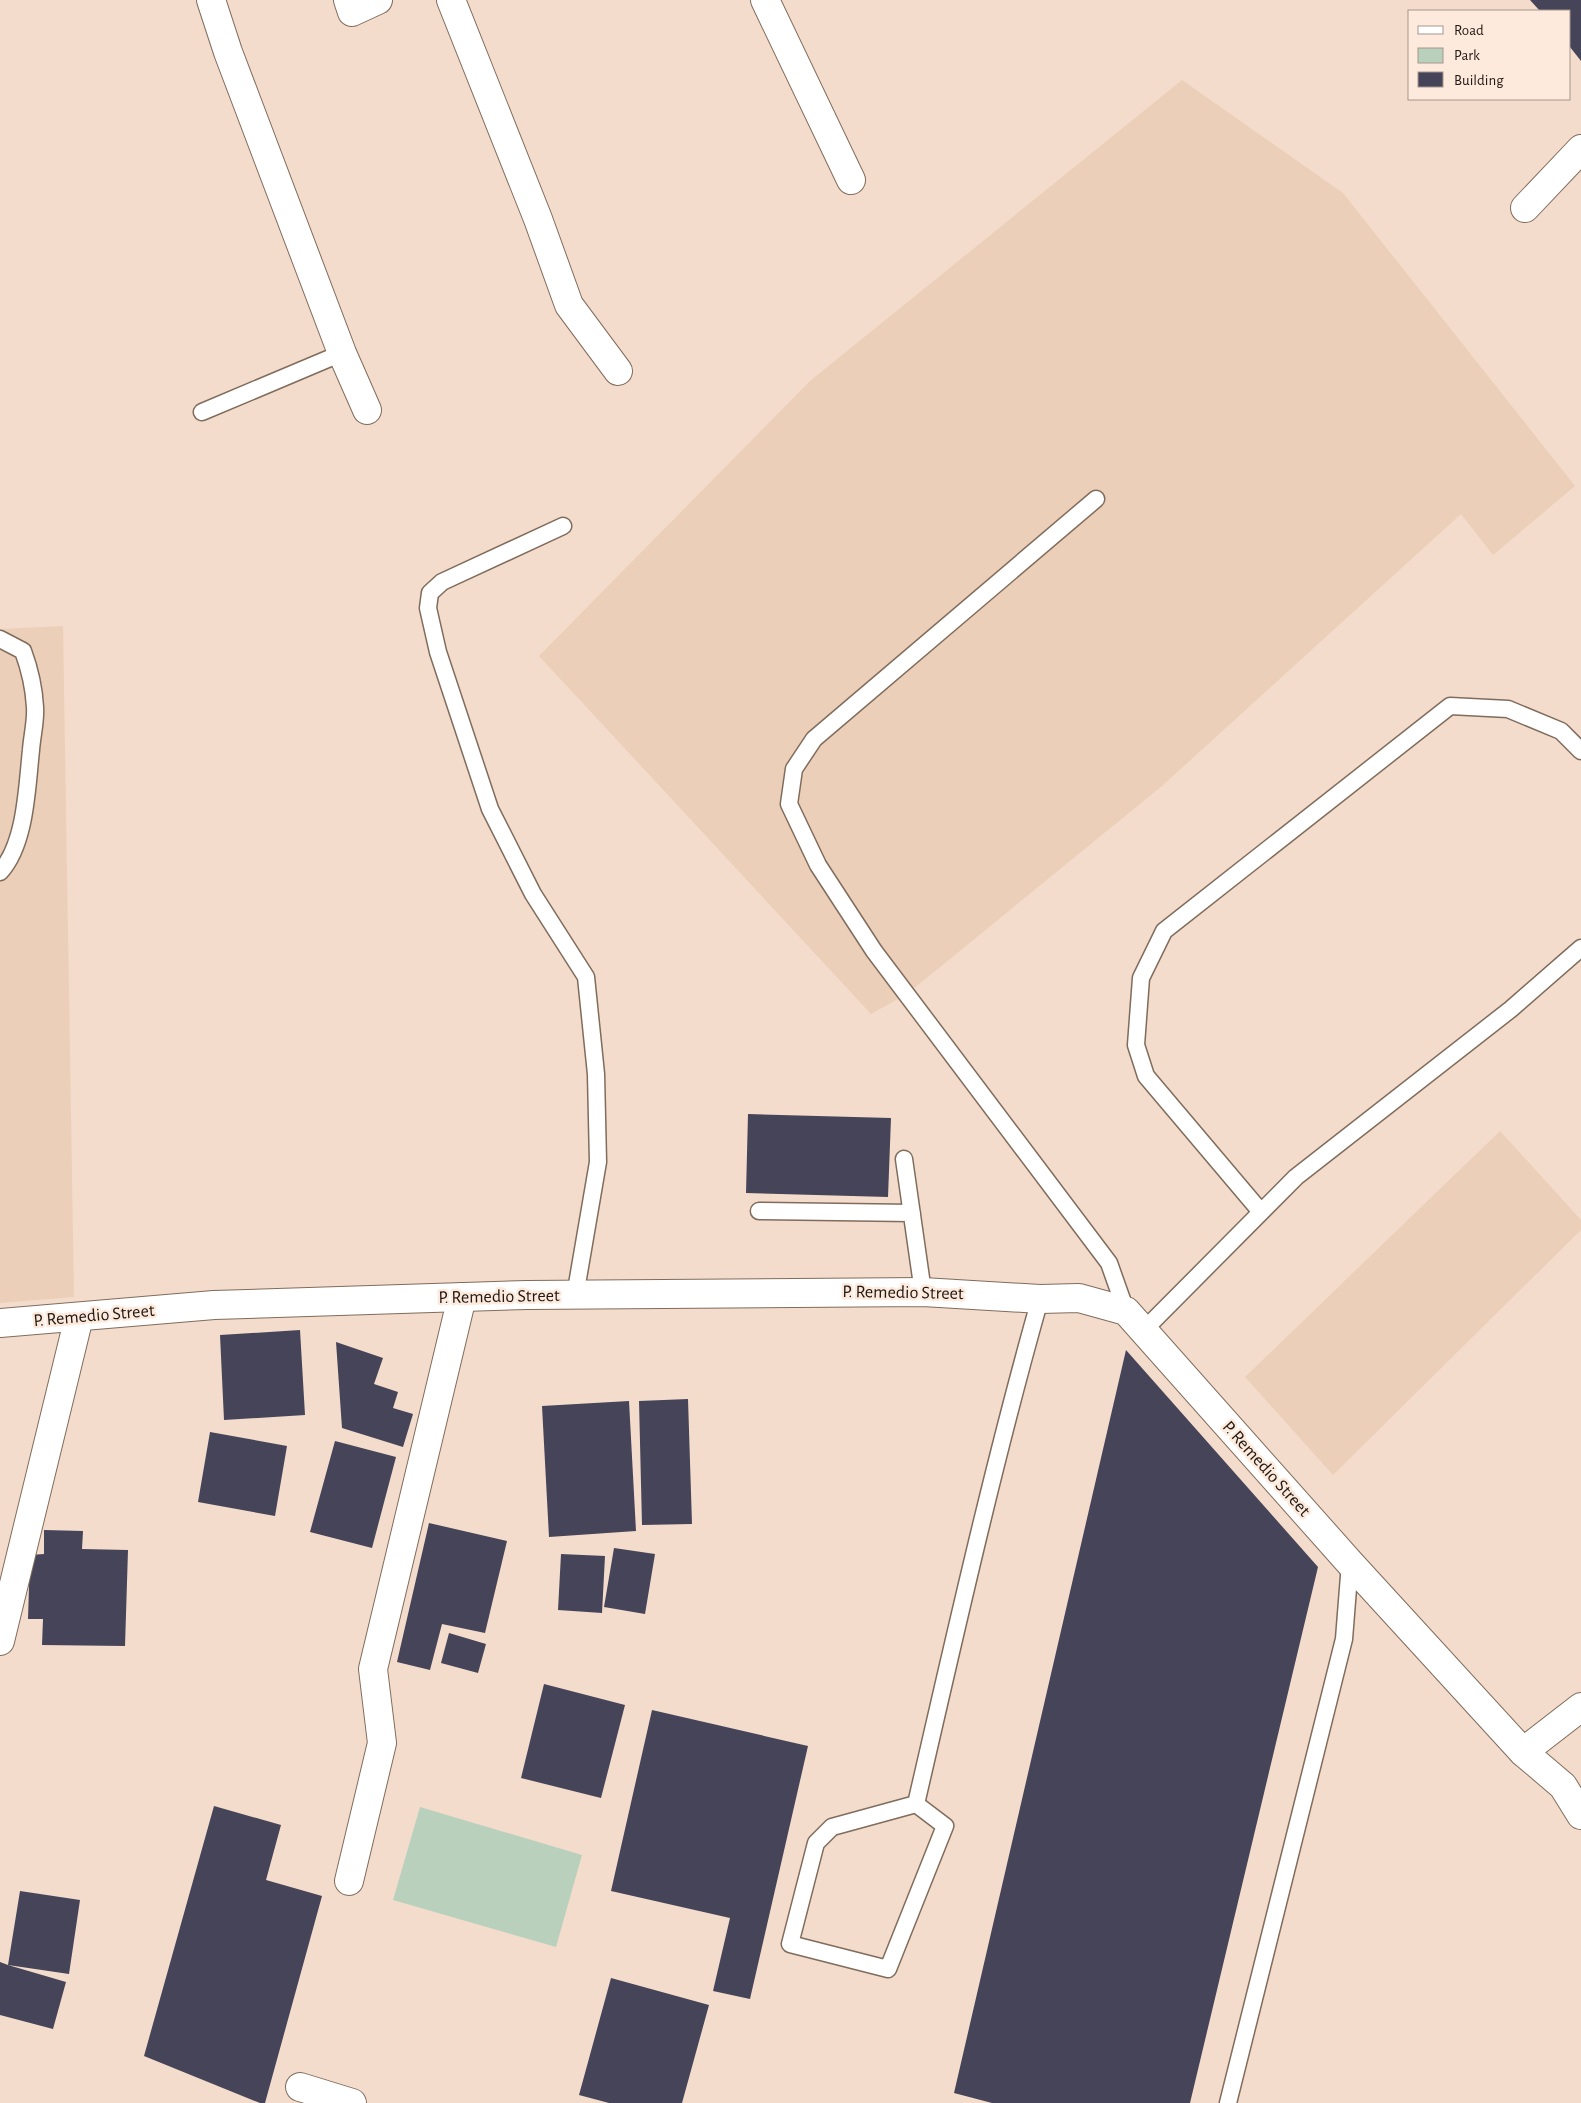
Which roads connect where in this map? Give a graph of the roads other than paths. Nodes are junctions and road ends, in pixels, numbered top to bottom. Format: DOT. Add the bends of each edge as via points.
graph roads {
  1 [pos="211,0"];
  2 [pos="348,0"];
  3 [pos="378,0"];
  4 [pos="451,0"];
  5 [pos="765,0"];
  6 [pos="1581,148"];
  7 [pos="851,180"];
  8 [pos="1525,208"];
  9 [pos="342,353"];
  10 [pos="618,371"];
  11 [pos="367,410"];
  12 [pos="202,412"];
  13 [pos="1096,499"];
  14 [pos="563,526"];
  15 [pos="0,639"];
  16 [pos="1581,751"];
  17 [pos="0,872"];
  18 [pos="1581,948"];
  19 [pos="904,1159"];
  20 [pos="759,1211"];
  21 [pos="1261,1212"];
  22 [pos="912,1213"];
  23 [pos="923,1292"];
  24 [pos="575,1296"];
  25 [pos="462,1297"];
  26 [pos="1040,1298"];
  27 [pos="79,1317"];
  28 [pos="1,1321"];
  29 [pos="1134,1321"];
  30 [pos="1350,1563"];
  31 [pos="0,1641"];
  32 [pos="1581,1707"];
  33 [pos="1523,1752"];
  34 [pos="916,1804"];
  35 [pos="1581,1815"];
  36 [pos="349,1881"];
  37 [pos="300,2087"];
  38 [pos="352,2103"];
  39 [pos="1228,2103"];
  1 -- 9 [label="street"];
  2 -- 3 [label="street" via="352,12"];
  4 -- 10 [label="street" via="569,305"];
  5 -- 7 [label="street"];
  6 -- 8 [label="street"];
  9 -- 11 [label="street"];
  9 -- 12 [label="lane"];
  13 -- 29 [label="lane" via="814,739 794,769 789,804 818,866 874,951 1109,1263"];
  14 -- 24 [label="lane" via="442,582 430,593 428,608 438,652 490,809 533,894 586,977 596,1074 598,1162"];
  15 -- 17 [label="lane" via="23,651 31,675 35,710 24,812 16,843"];
  16 -- 21 [label="lane" via="1561,730 1508,709 1450,706 1164,931 1141,978 1136,1045 1146,1076"];
  18 -- 21 [label="lane" via="1511,1009 1296,1178"];
  19 -- 22 [label="lane"];
  20 -- 22 [label="lane"];
  21 -- 29 [label="lane"];
  22 -- 23 [label="lane"];
  23 -- 24 [label="street, P. Remedio Street"];
  23 -- 26 [label="street, P. Remedio Street"];
  24 -- 25 [label="street, P. Remedio Street"];
  25 -- 27 [label="street, P. Remedio Street" via="214,1305"];
  25 -- 36 [label="street" via="373,1669 382,1743"];
  26 -- 29 [label="street, P. Remedio Street" via="1079,1298"];
  26 -- 34 [label="lane" via="961,1609"];
  27 -- 28 [label="street, P. Remedio Street"];
  27 -- 31 [label="street"];
  29 -- 30 [label="street, P. Remedio Street"];
  30 -- 33 [label="street, P. Remedio Street"];
  30 -- 39 [label="lane" via="1344,1640"];
  32 -- 33 [label="street"];
  33 -- 35 [label="street, P. Remedio Street" via="1563,1786"];
  34 -- 34 [label="lane" via="832,1827 816,1843 790,1944 888,1969 945,1826"];
  37 -- 38 [label="street"];
}
